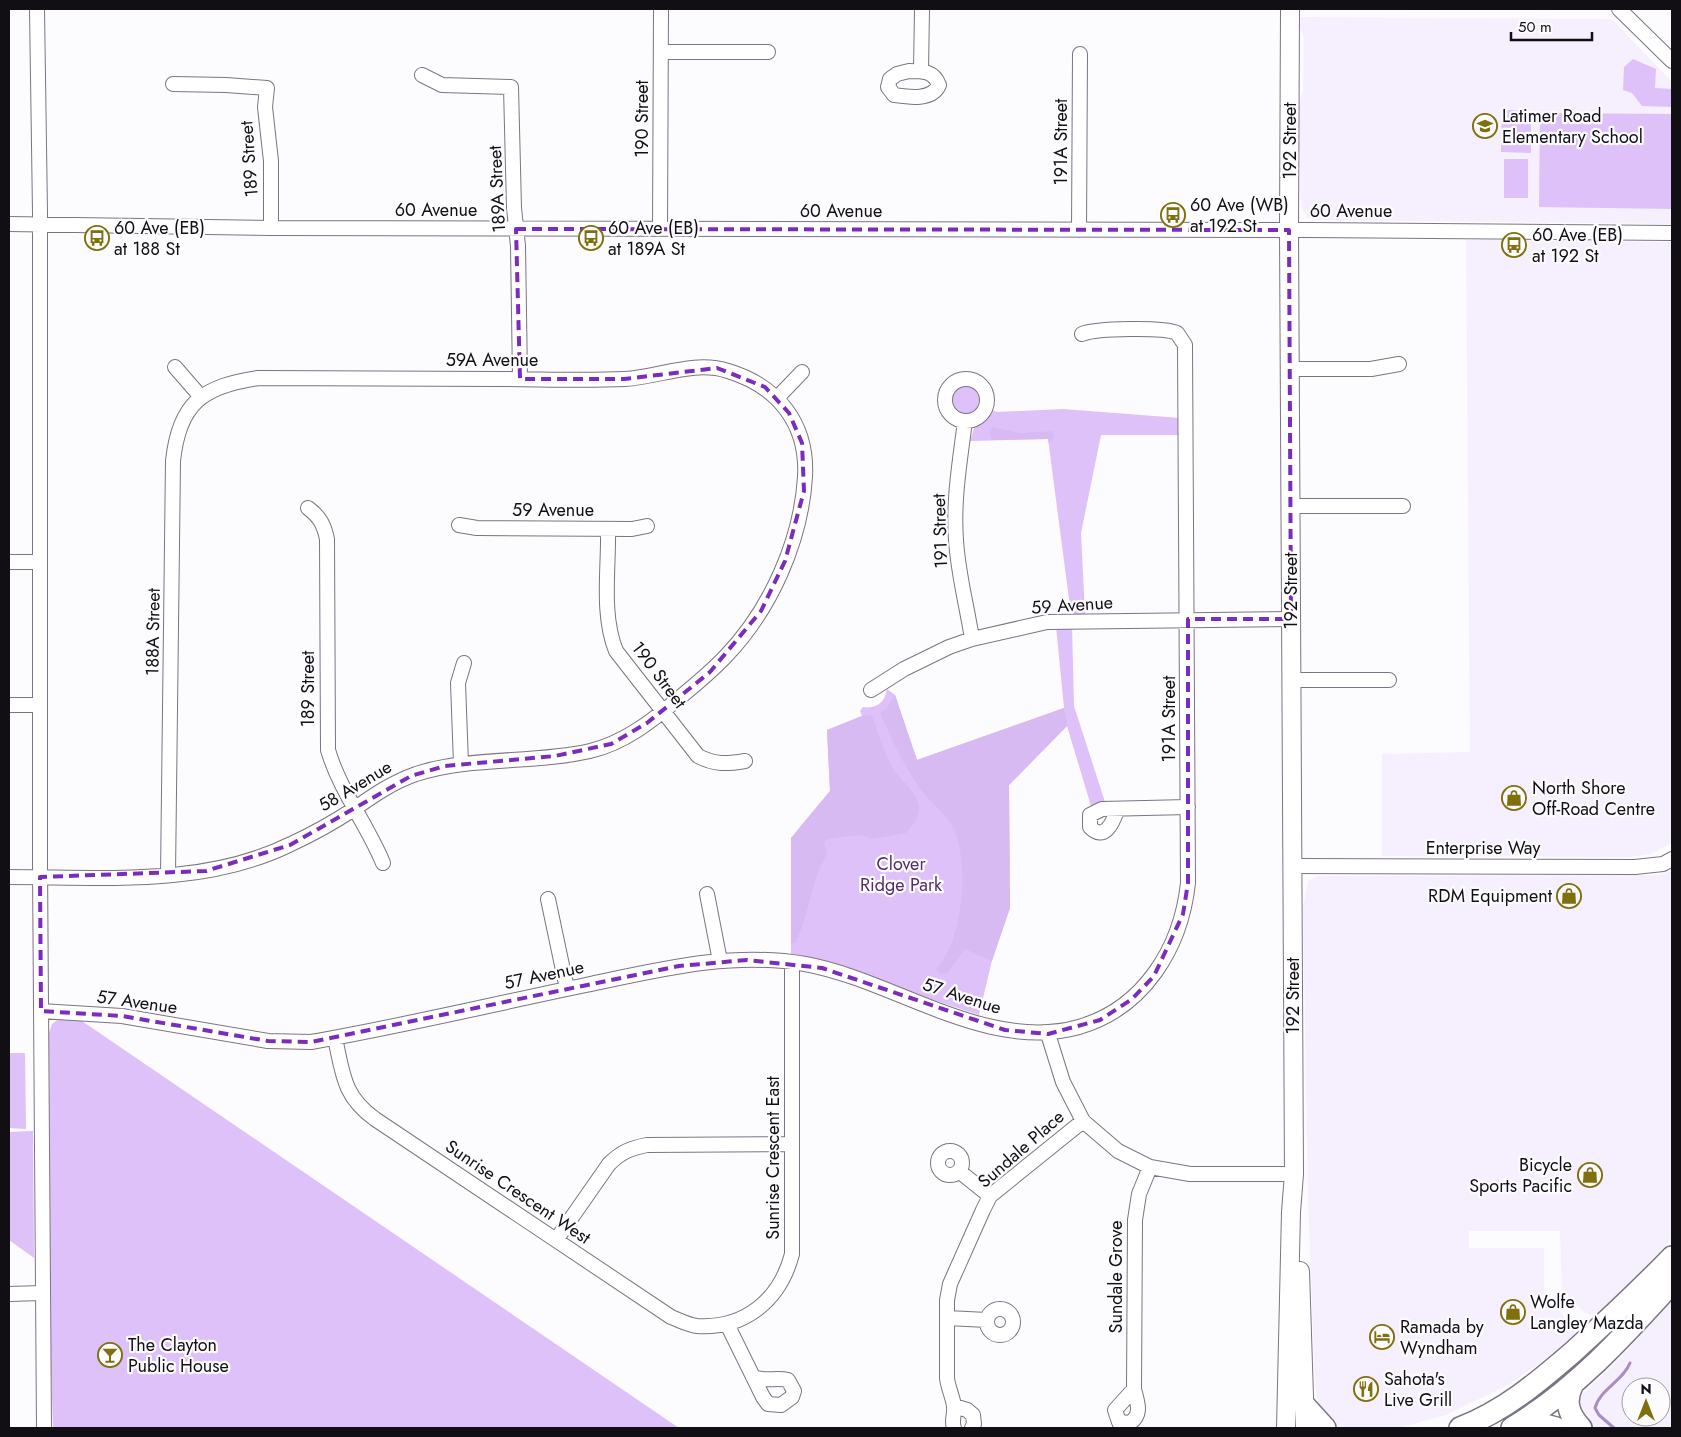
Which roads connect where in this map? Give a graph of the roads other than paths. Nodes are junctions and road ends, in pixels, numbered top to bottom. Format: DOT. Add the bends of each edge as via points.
graph roads {
  1 [pos="37,9"];
  2 [pos="661,9"];
  3 [pos="922,9"];
  4 [pos="1290,9"];
  5 [pos="1619,9"];
  6 [pos="661,52"];
  7 [pos="768,52"];
  8 [pos="1080,54"];
  9 [pos="1672,62"];
  10 [pos="921,71"];
  11 [pos="422,75"];
  12 [pos="173,84"];
  13 [pos="9,224"];
  14 [pos="40,225"];
  15 [pos="271,228"];
  16 [pos="516,229"];
  17 [pos="660,229"];
  18 [pos="1079,230"];
  19 [pos="1289,230"];
  20 [pos="1672,233"];
  21 [pos="1082,334"];
  22 [pos="1399,364"];
  23 [pos="175,367"];
  24 [pos="1290,369"];
  25 [pos="802,372"];
  26 [pos="520,379"];
  27 [pos="201,397"];
  28 [pos="778,398"];
  29 [pos="965,421"];
  30 [pos="1290,506"];
  31 [pos="1402,506"];
  32 [pos="308,508"];
  33 [pos="459,525"];
  34 [pos="647,526"];
  35 [pos="608,529"];
  36 [pos="9,562"];
  37 [pos="39,562"];
  38 [pos="1188,619"];
  39 [pos="1291,619"];
  40 [pos="972,639"];
  41 [pos="726,657"];
  42 [pos="464,663"];
  43 [pos="1291,680"];
  44 [pos="1389,680"];
  45 [pos="870,690"];
  46 [pos="9,705"];
  47 [pos="40,705"];
  48 [pos="662,712"];
  49 [pos="745,761"];
  50 [pos="461,764"];
  51 [pos="1188,807"];
  52 [pos="354,808"];
  53 [pos="1117,810"];
  54 [pos="1672,859"];
  55 [pos="383,863"];
  56 [pos="1292,866"];
  57 [pos="168,875"];
  58 [pos="9,876"];
  59 [pos="40,877"];
  60 [pos="707,894"];
  61 [pos="548,899"];
  62 [pos="720,961"];
  63 [pos="792,962"];
  64 [pos="567,989"];
  65 [pos="41,1011"];
  66 [pos="1048,1034"];
  67 [pos="335,1038"];
  68 [pos="1083,1120"];
  69 [pos="792,1144"];
  70 [pos="1150,1167"];
  71 [pos="959,1171"];
  72 [pos="1294,1174"];
  73 [pos="990,1196"];
  74 [pos="556,1240"];
  75 [pos="1672,1257"];
  76 [pos="1672,1283"];
  77 [pos="42,1293"];
  78 [pos="9,1294"];
  79 [pos="947,1318"];
  80 [pos="987,1320"];
  81 [pos="727,1324"];
  82 [pos="753,1377"];
  83 [pos="1572,1386"];
  84 [pos="1134,1389"];
  85 [pos="954,1406"];
  86 [pos="1305,1406"];
  87 [pos="1519,1424"];
  88 [pos="44,1428"];
  89 [pos="954,1428"];
  90 [pos="972,1428"];
  91 [pos="1286,1428"];
  92 [pos="1305,1428"];
  93 [pos="1325,1428"];
  94 [pos="1460,1428"];
  95 [pos="1556,1428"];
  96 [pos="1581,1428"];
  1 -- 14 [label="street"];
  2 -- 6 [label="street, 190 Street"];
  3 -- 10 [label="street"];
  4 -- 19 [label="main road, 192 Street"];
  5 -- 9 [label="street"];
  6 -- 7 [label="street"];
  6 -- 17 [label="street, 190 Street"];
  8 -- 18 [label="street, 191A Street"];
  11 -- 16 [label="street, 189A Street" via="442,85 511,87"];
  12 -- 15 [label="street, 189 Street" via="267,88 264,107 271,160"];
  13 -- 14 [label="street, 60 Avenue"];
  14 -- 15 [label="street, 60 Avenue"];
  14 -- 37 [label="street"];
  15 -- 16 [label="street, 60 Avenue"];
  16 -- 17 [label="street, 60 Avenue"];
  16 -- 26 [label="street, 189A Street"];
  17 -- 18 [label="street, 60 Avenue"];
  18 -- 19 [label="street, 60 Avenue"];
  19 -- 20 [label="street, 60 Avenue"];
  19 -- 24 [label="main road, 192 Street"];
  21 -- 38 [label="street, 191A Street" via="1096,330 1166,329 1177,333 1185,345"];
  22 -- 24 [label="street" via="1371,369"];
  23 -- 27 [label="street"];
  24 -- 30 [label="main road, 192 Street"];
  25 -- 28 [label="street"];
  26 -- 27 [label="street, 59A Avenue" via="258,378 220,386"];
  26 -- 28 [label="street, 59A Avenue" via="624,379 717,368 757,382"];
  27 -- 57 [label="street, 188A Street" via="184,419 175,440 172,461"];
  28 -- 41 [label="street, 59A Avenue" via="797,427 802,443 806,467 801,508 786,561 769,597"];
  29 -- 40 [label="street, 191 Street" via="957,487 956,540"];
  30 -- 31 [label="street"];
  30 -- 39 [label="main road, 192 Street"];
  32 -- 52 [label="street, 189 Street" via="318,516 327,539 328,750 336,774"];
  33 -- 35 [label="street, 59 Avenue" via="477,528"];
  34 -- 35 [label="street, 59 Avenue"];
  35 -- 48 [label="street, 190 Street" via="608,618 612,640 624,663"];
  36 -- 37 [label="street"];
  37 -- 47 [label="street"];
  38 -- 39 [label="street, 59 Avenue"];
  38 -- 40 [label="street, 59 Avenue" via="1047,622"];
  38 -- 51 [label="street, 191A Street"];
  39 -- 43 [label="main road, 192 Street"];
  40 -- 45 [label="street, 59 Avenue" via="929,656"];
  41 -- 48 [label="street, 58 Avenue"];
  42 -- 50 [label="street" via="458,683"];
  43 -- 44 [label="street"];
  43 -- 56 [label="main road, 192 Street"];
  46 -- 47 [label="street"];
  47 -- 59 [label="street"];
  48 -- 49 [label="street, 190 Street" via="698,756 724,764"];
  48 -- 50 [label="street, 58 Avenue" via="630,734 594,750"];
  50 -- 52 [label="street, 58 Avenue" via="411,776"];
  51 -- 53 [label="street" via="1128,807"];
  51 -- 66 [label="street, 191A Street" via="1187,896 1176,936 1161,965 1143,988 1100,1020"];
  52 -- 55 [label="street, 189 Street" via="372,836"];
  52 -- 57 [label="street, 58 Avenue" via="290,845 262,857 206,871"];
  54 -- 56 [label="street, Enterprise Way" via="1664,864 1635,867"];
  56 -- 72 [label="main road, 192 Street"];
  57 -- 59 [label="street, 58 Avenue"];
  58 -- 59 [label="street, 58 Avenue"];
  59 -- 65 [label="street"];
  60 -- 62 [label="street"];
  61 -- 64 [label="street"];
  62 -- 63 [label="street, 57 Avenue"];
  62 -- 64 [label="street, 57 Avenue"];
  63 -- 66 [label="street, 57 Avenue" via="822,968 1005,1030"];
  63 -- 69 [label="street, Sunrise Crescent East"];
  64 -- 67 [label="street, 57 Avenue"];
  65 -- 67 [label="street, 57 Avenue" via="122,1016 268,1041 304,1042"];
  65 -- 77 [label="street"];
  66 -- 68 [label="street" via="1063,1082"];
  67 -- 74 [label="street, Sunrise Crescent West" via="345,1084 364,1112"];
  68 -- 70 [label="street" via="1118,1151"];
  68 -- 73 [label="street, Sundale Place"];
  69 -- 74 [label="street" via="647,1145 632,1148 609,1164"];
  69 -- 81 [label="street, Sunrise Crescent East" via="793,1239 788,1269 771,1297 751,1313"];
  70 -- 72 [label="street" via="1190,1174"];
  70 -- 84 [label="street, Sundale Grove" via="1135,1220"];
  71 -- 73 [label="street"];
  72 -- 86 [label="main road, 192 Street" via="1299,1211"];
  72 -- 91 [label="main road, 192 Street"];
  73 -- 79 [label="street, Sundale Place" via="950,1284"];
  74 -- 81 [label="street, Sunrise Crescent West" via="671,1317 695,1326"];
  75 -- 94 [label="highway" via="1628,1302 1546,1376 1516,1400"];
  76 -- 83 [label="highway" via="1609,1352"];
  77 -- 78 [label="street"];
  77 -- 88 [label="street"];
  79 -- 80 [label="street"];
  79 -- 85 [label="street, Sundale Place" via="948,1390"];
  81 -- 82 [label="street"];
  83 -- 87 [label="highway"];
  83 -- 96 [label="highway" via="1566,1400"];
  85 -- 89 [label="street, Sundale Place"];
  85 -- 90 [label="street" via="973,1415"];
  86 -- 92 [label="main road, 192 Street"];
  86 -- 93 [label="highway"];
  87 -- 95 [label="highway"];
}
